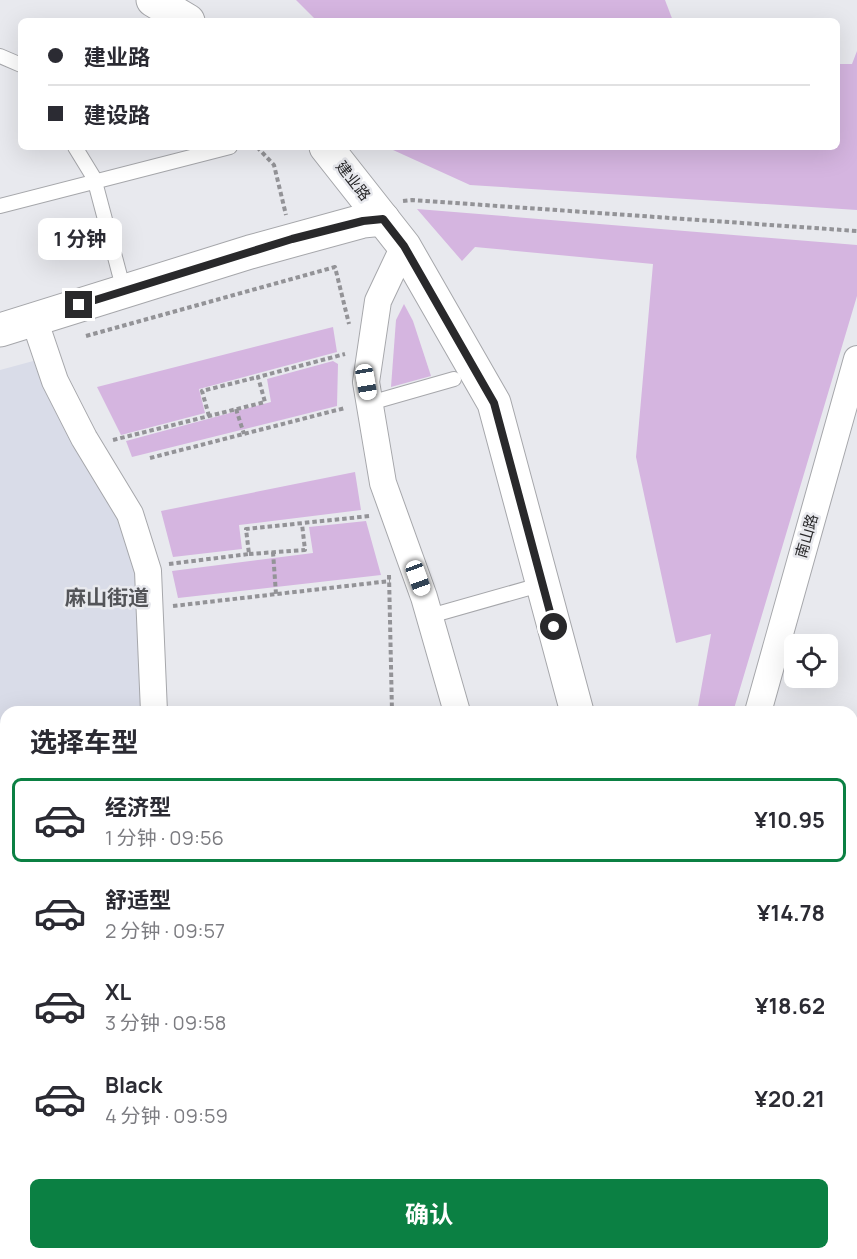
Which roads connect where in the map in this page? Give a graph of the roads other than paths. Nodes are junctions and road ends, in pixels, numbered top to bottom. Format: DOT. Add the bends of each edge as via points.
graph roads {
  1 [pos="153,0"];
  2 [pos="183,18"];
  3 [pos="0,57"];
  4 [pos="18,64"];
  5 [pos="77,150"];
  6 [pos="218,150"];
  7 [pos="328,150"];
  8 [pos="95,182"];
  9 [pos="0,206"];
  10 [pos="373,215"];
  11 [pos="404,246"];
  12 [pos="124,291"];
  13 [pos="34,319"];
  14 [pos="0,330"];
  15 [pos="857,359"];
  16 [pos="454,379"];
  17 [pos="357,406"];
  18 [pos="543,584"];
  19 [pos="430,616"];
  20 [pos="154,706"];
  21 [pos="455,706"];
  22 [pos="575,706"];
  23 [pos="760,706"];
  1 -- 2 [label="street"];
  3 -- 4 [label="lane"];
  5 -- 8 [label="lane"];
  6 -- 8 [label="lane"];
  7 -- 10 [label="street, 建业路"];
  8 -- 9 [label="lane"];
  8 -- 12 [label="lane"];
  10 -- 11 [label="street, 建业路"];
  10 -- 12 [label="street"];
  11 -- 17 [label="street" via="378,302 366,382"];
  11 -- 18 [label="street, 建业路" via="494,403"];
  12 -- 13 [label="street"];
  13 -- 14 [label="street"];
  13 -- 20 [label="street" via="55,381 130,514 147,567"];
  15 -- 23 [label="street, 南山路"];
  16 -- 17 [label="lane"];
  17 -- 19 [label="street"];
  18 -- 19 [label="lane"];
  18 -- 22 [label="street, 建业路"];
  19 -- 21 [label="street"];
}
